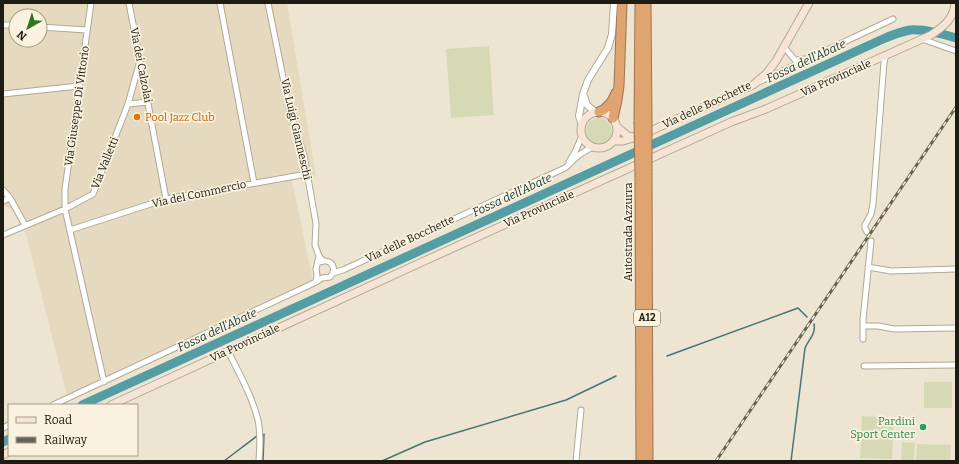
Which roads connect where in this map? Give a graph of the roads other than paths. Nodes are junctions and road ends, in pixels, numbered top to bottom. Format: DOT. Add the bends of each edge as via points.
graph roads {
  1 [pos="91,3"];
  2 [pos="129,3"];
  3 [pos="220,3"];
  4 [pos="268,3"];
  5 [pos="614,3"];
  6 [pos="622,3"];
  7 [pos="640,3"];
  8 [pos="646,3"];
  9 [pos="808,3"];
  10 [pos="955,3"];
  11 [pos="893,19"];
  12 [pos="48,28"];
  13 [pos="87,30"];
  14 [pos="922,39"];
  15 [pos="784,47"];
  16 [pos="956,51"];
  17 [pos="886,56"];
  18 [pos="810,59"];
  19 [pos="140,61"];
  20 [pos="753,85"];
  21 [pos="79,86"];
  22 [pos="619,86"];
  23 [pos="3,94"];
  24 [pos="583,94"];
  25 [pos="148,102"];
  26 [pos="128,104"];
  27 [pos="597,112"];
  28 [pos="613,118"];
  29 [pos="643,122"];
  30 [pos="582,124"];
  31 [pos="617,127"];
  32 [pos="582,136"];
  33 [pos="637,137"];
  34 [pos="614,141"];
  35 [pos="592,147"];
  36 [pos="565,168"];
  37 [pos="307,174"];
  38 [pos="643,176"];
  39 [pos="254,183"];
  40 [pos="3,190"];
  41 [pos="10,198"];
  42 [pos="166,199"];
  43 [pos="3,201"];
  44 [pos="65,209"];
  45 [pos="25,226"];
  46 [pos="70,230"];
  47 [pos="867,232"];
  48 [pos="3,235"];
  49 [pos="871,241"];
  50 [pos="320,262"];
  51 [pos="868,267"];
  52 [pos="956,269"];
  53 [pos="333,271"];
  54 [pos="320,277"];
  55 [pos="864,326"];
  56 [pos="956,328"];
  57 [pos="863,339"];
  58 [pos="228,351"];
  59 [pos="956,364"];
  60 [pos="864,366"];
  61 [pos="104,382"];
  62 [pos="55,404"];
  63 [pos="113,404"];
  64 [pos="581,410"];
  65 [pos="259,461"];
  66 [pos="576,461"];
  67 [pos="641,461"];
  68 [pos="648,461"];
  1 -- 13 [label="street, Via Giuseppe Di Vittorio"];
  2 -- 19 [label="street, Via dei Calzolai"];
  3 -- 39 [label="street"];
  4 -- 37 [label="street, Via Luigi Gianneschi" via="290,112 304,155"];
  5 -- 24 [label="street" via="612,34 608,48 588,80"];
  6 -- 22 [label="highway"];
  7 -- 29 [label="highway, Autostrada Azzurra / A12"];
  8 -- 29 [label="highway, Autostrada Azzurra / A12"];
  9 -- 15 [label="main road, Via delle Bocchette"];
  10 -- 14 [label="main road, Via Provinciale" via="950,19 944,27"];
  11 -- 18 [label="street"];
  12 -- 13 [label="street"];
  13 -- 21 [label="street, Via Giuseppe Di Vittorio"];
  14 -- 16 [label="street"];
  14 -- 17 [label="main road, Via Provinciale"];
  15 -- 18 [label="street" via="795,60"];
  15 -- 20 [label="main road, Via delle Bocchette" via="766,74"];
  17 -- 47 [label="street" via="873,204 865,225"];
  17 -- 58 [label="main road, Via Provinciale" via="674,148"];
  18 -- 20 [label="street"];
  19 -- 25 [label="street, Via dei Calzolai"];
  19 -- 26 [label="street, Via Valletti"];
  20 -- 33 [label="main road, Via delle Bocchette"];
  21 -- 23 [label="street"];
  21 -- 44 [label="street, Via Giuseppe Di Vittorio" via="65,189"];
  22 -- 27 [label="highway" via="614,99 604,110"];
  22 -- 28 [label="highway"];
  24 -- 27 [label="street" via="587,105"];
  24 -- 30 [label="street" via="579,116"];
  25 -- 26 [label="street"];
  25 -- 42 [label="street, Via dei Calzolai"];
  26 -- 44 [label="street, Via Valletti" via="93,194"];
  27 -- 28 [label="main road" via="604,112"];
  27 -- 30 [label="main road" via="589,115"];
  28 -- 31 [label="main road"];
  29 -- 38 [label="highway, Autostrada Azzurra / A12, bridge"];
  30 -- 32 [label="main road"];
  31 -- 33 [label="main road" via="628,136"];
  31 -- 34 [label="main road" via="618,132"];
  32 -- 35 [label="main road"];
  32 -- 36 [label="street" via="576,152"];
  33 -- 34 [label="main road, Via delle Bocchette"];
  34 -- 35 [label="main road" via="602,148"];
  35 -- 36 [label="street"];
  36 -- 53 [label="street, Via delle Bocchette" via="343,270"];
  37 -- 39 [label="street, Via del Commercio"];
  37 -- 50 [label="street, Via Luigi Gianneschi" via="316,224 315,245"];
  38 -- 67 [label="highway, Autostrada Azzurra / A12"];
  38 -- 68 [label="highway, Autostrada Azzurra / A12"];
  39 -- 42 [label="street, Via del Commercio"];
  40 -- 41 [label="street"];
  41 -- 43 [label="street"];
  41 -- 45 [label="street"];
  42 -- 46 [label="street, Via del Commercio"];
  44 -- 45 [label="street, Via Valletti"];
  44 -- 46 [label="street, Via Giuseppe Di Vittorio"];
  45 -- 48 [label="street, Via Valletti"];
  46 -- 61 [label="street, Via Giuseppe Di Vittorio"];
  49 -- 51 [label="street"];
  50 -- 53 [label="street" via="331,263"];
  50 -- 54 [label="street" via="316,269"];
  51 -- 52 [label="street" via="891,270"];
  51 -- 55 [label="street"];
  53 -- 54 [label="street, Via delle Bocchette" via="330,277"];
  54 -- 61 [label="street, Via delle Bocchette" via="316,282"];
  55 -- 56 [label="street" via="894,329"];
  55 -- 57 [label="street"];
  58 -- 63 [label="main road, Via Provinciale"];
  58 -- 65 [label="street" via="245,385 258,420"];
  59 -- 60 [label="street"];
  61 -- 62 [label="street, Via delle Bocchette"];
  64 -- 66 [label="street"];
}
